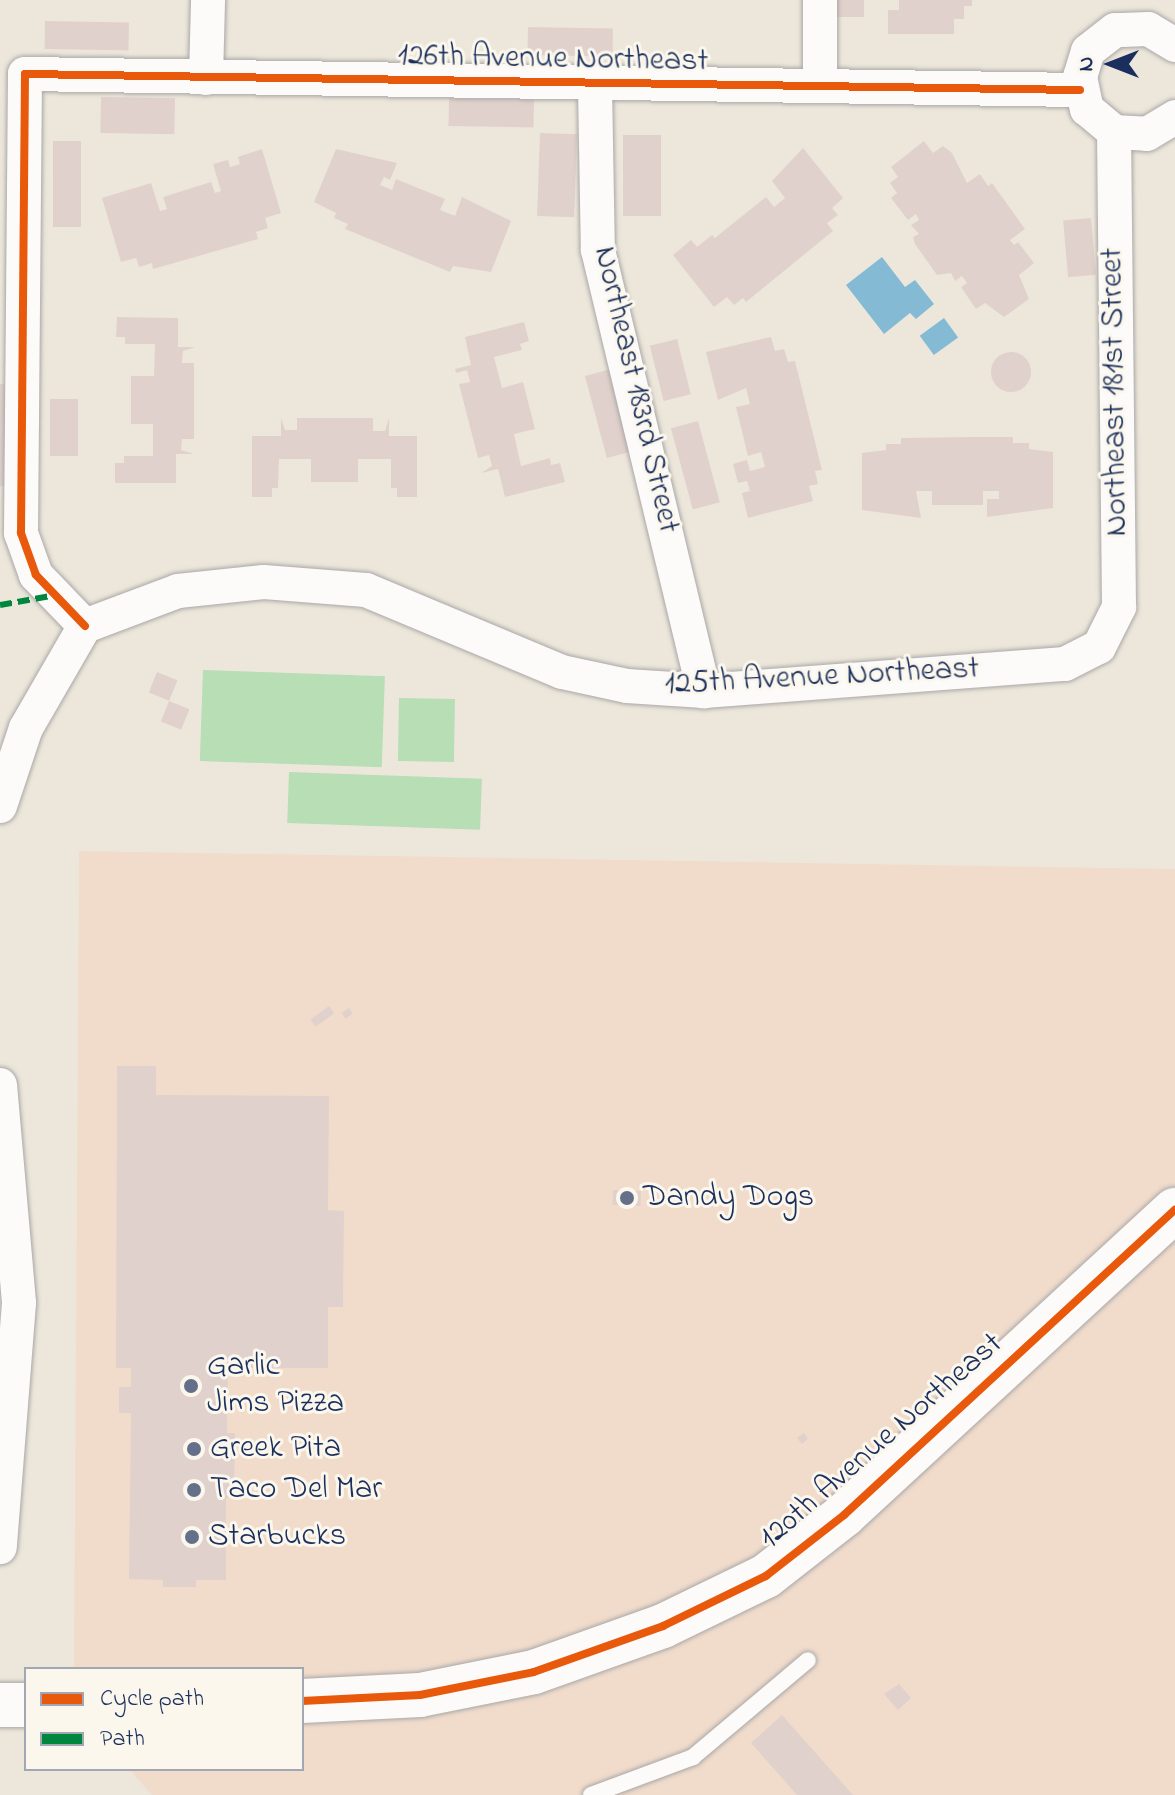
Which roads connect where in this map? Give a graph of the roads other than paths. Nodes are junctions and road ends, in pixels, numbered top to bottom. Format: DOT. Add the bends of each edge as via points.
graph roads {
  1 [pos="208,0"];
  2 [pos="820,0"];
  3 [pos="1175,45"];
  4 [pos="206,78"];
  5 [pos="595,86"];
  6 [pos="820,86"];
  7 [pos="1080,90"];
  8 [pos="1175,117"];
  9 [pos="1114,132"];
  10 [pos="11,318"];
  11 [pos="85,626"];
  12 [pos="1099,647"];
  13 [pos="704,691"];
  14 [pos="0,806"];
  15 [pos="0,1085"];
  16 [pos="1175,1210"];
  17 [pos="0,1547"];
  18 [pos="808,1660"];
  19 [pos="304,1701"];
  20 [pos="0,1705"];
  21 [pos="24,1705"];
  22 [pos="591,1795"];
  1 -- 4 [label="street"];
  2 -- 6 [label="street"];
  3 -- 7 [label="street" via="1142,27 1109,33 1085,57"];
  4 -- 5 [label="street, 126th Avenue Northeast"];
  4 -- 10 [label="street, 126th Avenue Northeast" via="25,74"];
  5 -- 6 [label="street, 126th Avenue Northeast"];
  5 -- 13 [label="street, Northeast 183rd Street" via="598,250"];
  6 -- 7 [label="street, 126th Avenue Northeast"];
  7 -- 9 [label="street" via="1091,115"];
  8 -- 9 [label="street" via="1147,134"];
  9 -- 12 [label="street, Northeast 181st Street" via="1119,607"];
  10 -- 11 [label="street" via="21,533 36,575"];
  11 -- 13 [label="street, 125th Avenue Northeast" via="178,591 264,582 366,590 562,672 627,686"];
  11 -- 14 [label="street" via="26,728"];
  12 -- 13 [label="street, 125th Avenue Northeast" via="1065,664"];
  15 -- 17 [label="street" via="19,1303"];
  16 -- 19 [label="main road, 120th Avenue Northeast" via="844,1515 766,1576 663,1626 534,1672 420,1695"];
  18 -- 22 [label="lane" via="693,1757"];
  20 -- 21 [label="main road"];
}
